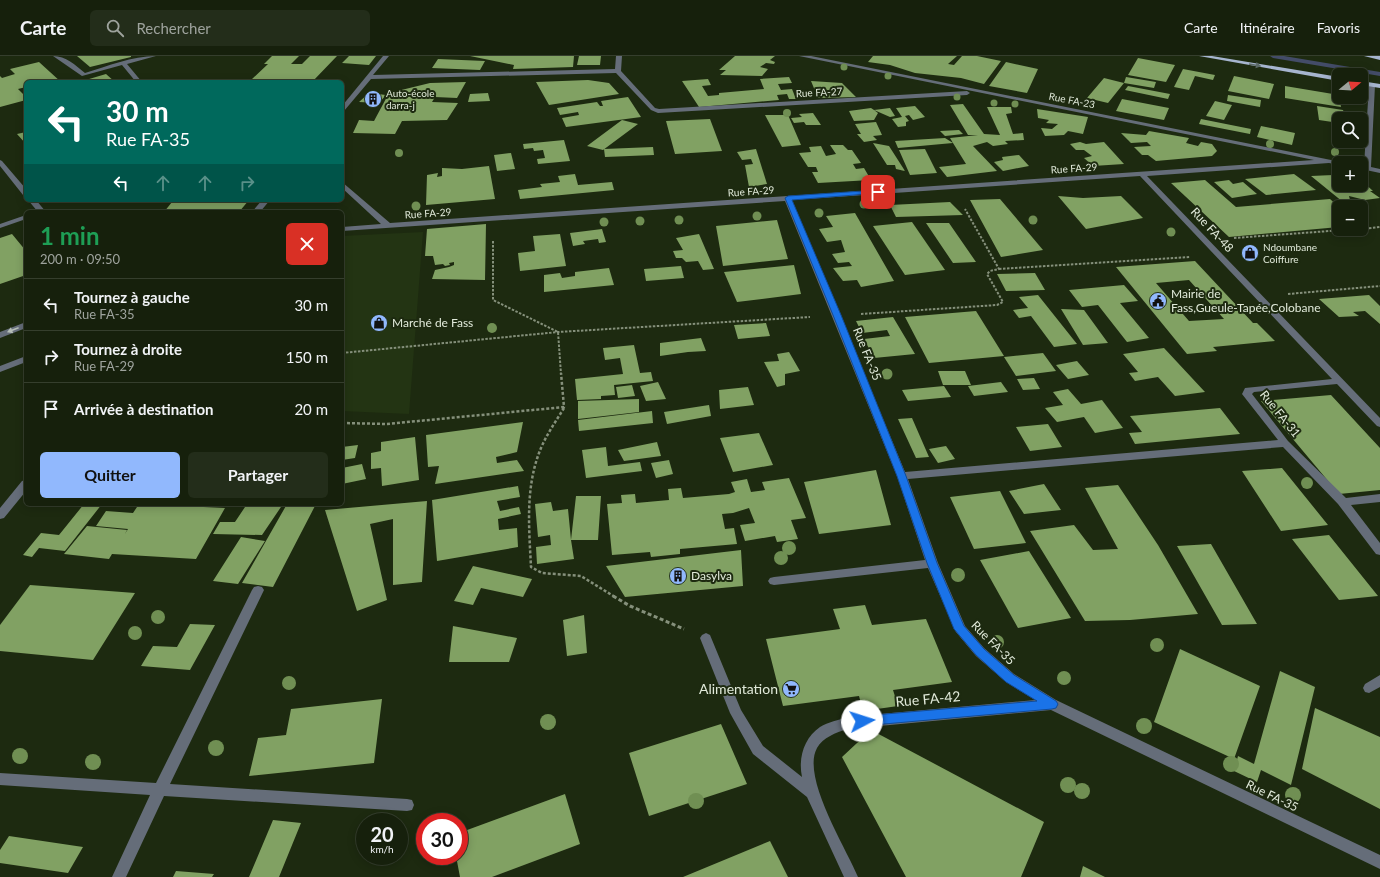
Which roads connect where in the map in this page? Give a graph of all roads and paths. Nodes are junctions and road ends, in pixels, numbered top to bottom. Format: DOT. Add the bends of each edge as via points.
graph roads {
  1 [pos="56,56"];
  2 [pos="153,56"];
  3 [pos="386,56"];
  4 [pos="619,56"];
  5 [pos="802,56"];
  6 [pos="1202,56"];
  7 [pos="1367,56"];
  8 [pos="1380,58"];
  9 [pos="123,63"];
  10 [pos="618,71"];
  11 [pos="370,77"];
  12 [pos="1332,78"];
  13 [pos="137,80"];
  14 [pos="1368,84"];
  15 [pos="1372,85"];
  16 [pos="1380,86"];
  17 [pos="982,92"];
  18 [pos="344,108"];
  19 [pos="1365,156"];
  20 [pos="1329,161"];
  21 [pos="0,162"];
  22 [pos="1332,162"];
  23 [pos="1368,169"];
  24 [pos="1380,171"];
  25 [pos="1142,174"];
  26 [pos="344,186"];
  27 [pos="952,187"];
  28 [pos="24,191"];
  29 [pos="788,198"];
  30 [pos="34,202"];
  31 [pos="264,202"];
  32 [pos="40,210"];
  33 [pos="258,210"];
  34 [pos="24,218"];
  35 [pos="493,218"];
  36 [pos="0,226"];
  37 [pos="388,226"];
  38 [pos="1380,227"];
  39 [pos="1368,228"];
  40 [pos="344,229"];
  41 [pos="1332,231"];
  42 [pos="1205,240"];
  43 [pos="1220,256"];
  44 [pos="999,269"];
  45 [pos="1380,286"];
  46 [pos="1258,296"];
  47 [pos="837,315"];
  48 [pos="24,326"];
  49 [pos="558,332"];
  50 [pos="0,335"];
  51 [pos="344,353"];
  52 [pos="24,360"];
  53 [pos="0,369"];
  54 [pos="1337,381"];
  55 [pos="564,407"];
  56 [pos="344,423"];
  57 [pos="1380,424"];
  58 [pos="1285,443"];
  59 [pos="902,476"];
  60 [pos="24,486"];
  61 [pos="1380,498"];
  62 [pos="1342,501"];
  63 [pos="0,515"];
  64 [pos="1380,551"];
  65 [pos="932,563"];
  66 [pos="774,581"];
  67 [pos="258,590"];
  68 [pos="706,638"];
  69 [pos="1380,680"];
  70 [pos="1369,688"];
  71 [pos="1052,704"];
  72 [pos="0,779"];
  73 [pos="160,789"];
  74 [pos="812,793"];
  75 [pos="407,805"];
  76 [pos="1380,862"];
  77 [pos="119,877"];
  78 [pos="851,877"];
  1 -- 9 [label="street" via="84,74"];
  2 -- 9 [label="street"];
  3 -- 11 [label="street"];
  4 -- 10 [label="street"];
  5 -- 17 [label="street, Rue FA-23"];
  6 -- 12 [label="main road, one-way"];
  7 -- 8 [label="main road"];
  9 -- 13 [label="street"];
  10 -- 11 [label="street"];
  10 -- 17 [label="street, Rue FA-27" via="653,109 658,111"];
  11 -- 18 [label="street"];
  14 -- 15 [label="main road"];
  15 -- 16 [label="main road"];
  15 -- 19 [label="street"];
  17 -- 20 [label="street, Rue FA-23"];
  20 -- 22 [label="street, Rue FA-23"];
  20 -- 25 [label="street, Rue FA-29"];
  21 -- 28 [label="street"];
  23 -- 24 [label="street"];
  25 -- 27 [label="street, Rue FA-29"];
  25 -- 42 [label="street, Rue FA-48"];
  26 -- 37 [label="street"];
  27 -- 29 [label="street, Rue FA-29"];
  27 -- 44 [label="path"];
  29 -- 35 [label="street, Rue FA-29"];
  29 -- 47 [label="street, Rue FA-35"];
  30 -- 32 [label="street"];
  31 -- 33 [label="street"];
  34 -- 36 [label="street"];
  35 -- 37 [label="street, Rue FA-29"];
  35 -- 49 [label="path" via="493,300"];
  37 -- 40 [label="street, Rue FA-29"];
  38 -- 39 [label="path"];
  41 -- 42 [label="path"];
  42 -- 43 [label="street, Rue FA-48"];
  43 -- 44 [label="path"];
  43 -- 46 [label="street, Rue FA-48"];
  44 -- 47 [label="path" via="987,274 1003,302 997,304"];
  45 -- 46 [label="path"];
  46 -- 54 [label="street, Rue FA-48"];
  47 -- 49 [label="path"];
  47 -- 59 [label="street, Rue FA-35"];
  48 -- 50 [label="street, one-way"];
  49 -- 51 [label="path"];
  49 -- 55 [label="path"];
  52 -- 53 [label="street"];
  54 -- 57 [label="street, Rue FA-48"];
  54 -- 58 [label="street, Rue FA-31" via="1248,390 1246,394"];
  55 -- 56 [label="path" via="387,424"];
  55 -- 68 [label="path" via="540,448 531,482 530,567 542,572 581,576 630,606"];
  58 -- 59 [label="street"];
  58 -- 62 [label="street, Rue FA-31"];
  59 -- 65 [label="street, Rue FA-35"];
  60 -- 63 [label="street"];
  61 -- 62 [label="street"];
  62 -- 64 [label="street, Rue FA-31"];
  65 -- 66 [label="street"];
  65 -- 71 [label="street, Rue FA-35" via="960,629 980,652 1010,678"];
  67 -- 73 [label="street"];
  68 -- 74 [label="street" via="736,713 758,750"];
  69 -- 70 [label="street"];
  71 -- 74 [label="street, Rue FA-42" via="847,723 825,731 812,745 806,765"];
  71 -- 76 [label="street, Rue FA-35"];
  72 -- 73 [label="street"];
  73 -- 75 [label="street"];
  73 -- 77 [label="street"];
  74 -- 78 [label="street, Rue FA-42"];
}
